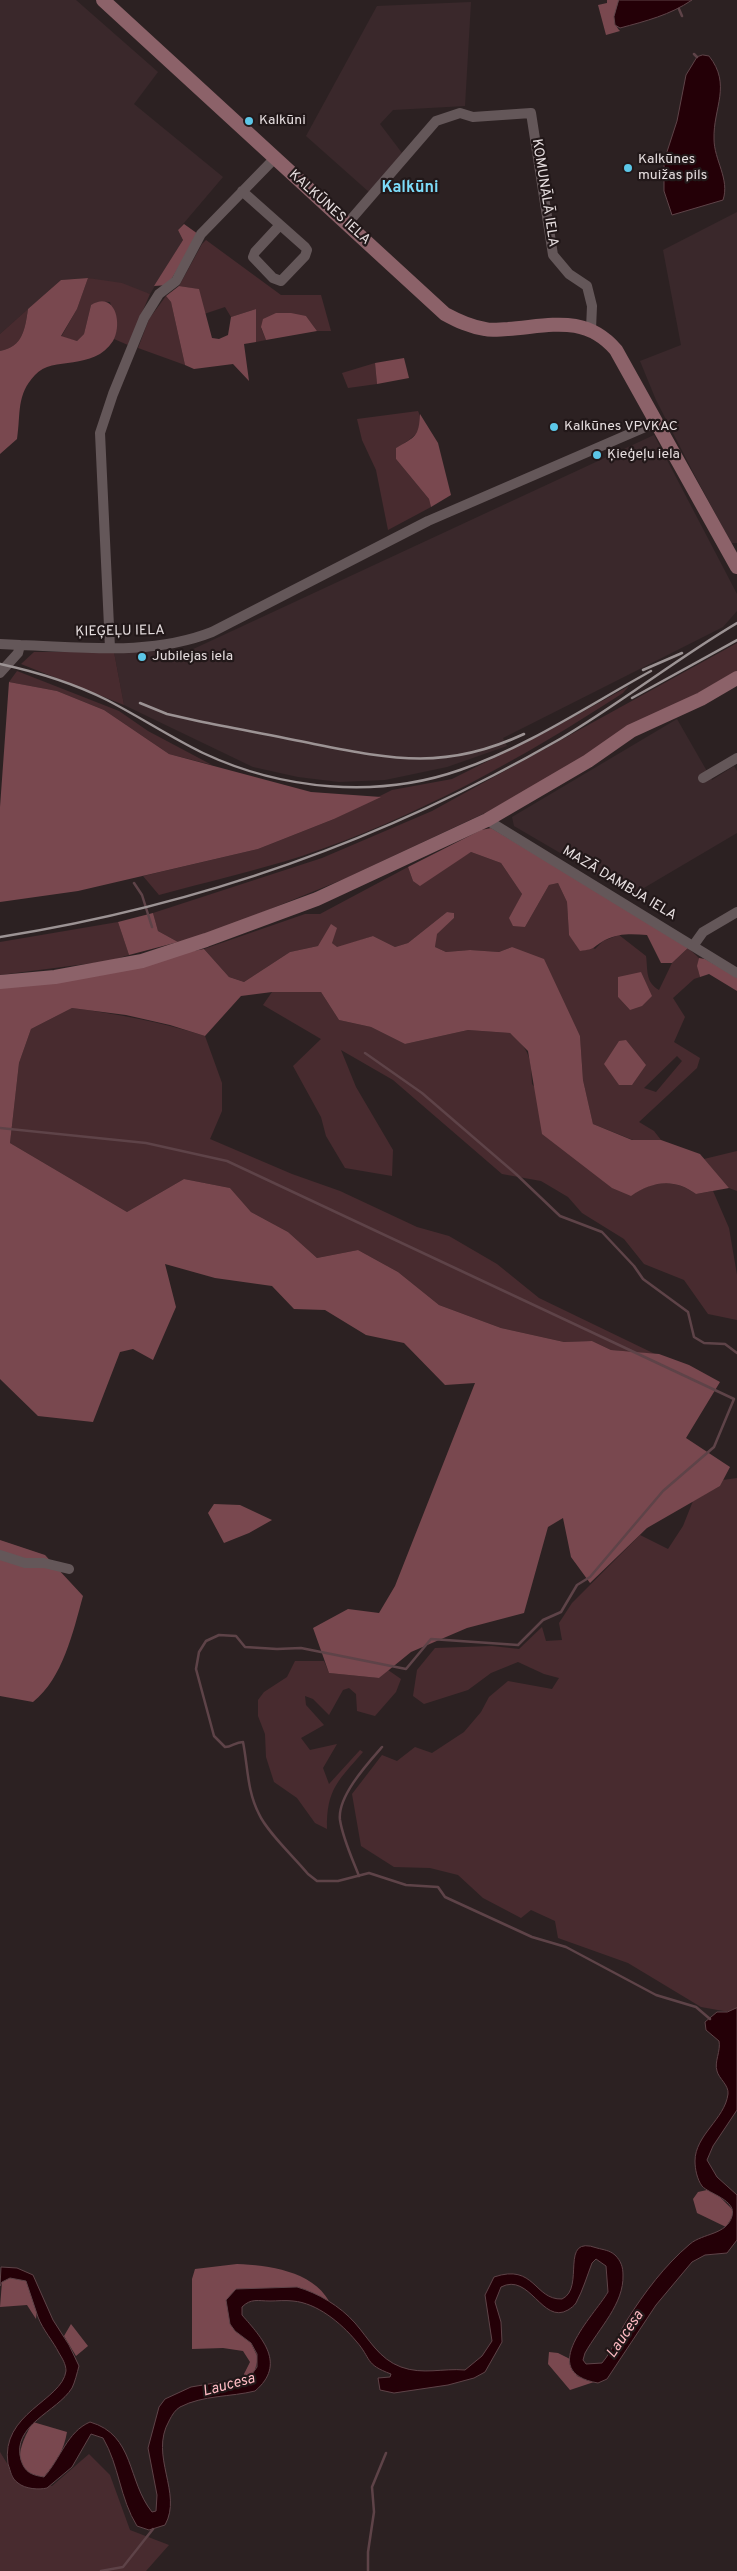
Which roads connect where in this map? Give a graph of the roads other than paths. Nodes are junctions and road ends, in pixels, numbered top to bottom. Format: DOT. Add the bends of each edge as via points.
graph roads {
  1 [pos="103,0"];
  2 [pos="275,158"];
  3 [pos="242,191"];
  4 [pos="347,224"];
  5 [pos="280,225"];
  6 [pos="591,329"];
  7 [pos="657,422"];
  8 [pos="737,567"];
  9 [pos="0,644"];
  10 [pos="20,645"];
  11 [pos="110,648"];
  12 [pos="0,673"];
  13 [pos="737,678"];
  14 [pos="737,758"];
  15 [pos="703,778"];
  16 [pos="487,820"];
  17 [pos="737,912"];
  18 [pos="693,946"];
  19 [pos="737,973"];
  20 [pos="0,982"];
  21 [pos="0,1555"];
  22 [pos="69,1569"];
  1 -- 2 [label="main road, KALKŪNES IELA"];
  2 -- 3 [label="street"];
  2 -- 4 [label="main road, KALKŪNES IELA"];
  3 -- 5 [label="street"];
  3 -- 11 [label="street" via="201,234 176,281 160,294 144,318 112,394 100,433"];
  4 -- 6 [label="main road, KALKŪNES IELA" via="445,314 460,322 487,330 565,324"];
  4 -- 6 [label="street, KOMUNĀLĀ IELA" via="436,121 460,113 473,117 531,113 553,255 570,274 587,286 592,306"];
  5 -- 5 [label="street" via="307,250 281,281 273,278 254,257"];
  6 -- 7 [label="main road" via="616,350"];
  7 -- 8 [label="main road"];
  7 -- 11 [label="street, ĶIEĢEĻU IELA" via="428,521 212,632 153,648"];
  9 -- 10 [label="street, ĶIEĢEĻU IELA"];
  10 -- 11 [label="street, ĶIEĢEĻU IELA"];
  10 -- 12 [label="street" via="18,653"];
  13 -- 16 [label="main road" via="701,699 631,731 588,761"];
  14 -- 15 [label="street"];
  16 -- 18 [label="street, MAZĀ DAMBJA IELA"];
  16 -- 20 [label="main road" via="317,899 206,940 129,964 56,977"];
  17 -- 18 [label="street" via="703,932"];
  18 -- 19 [label="street, MAZĀ DAMBJA IELA"];
  21 -- 22 [label="street" via="25,1563 44,1563"];
}
